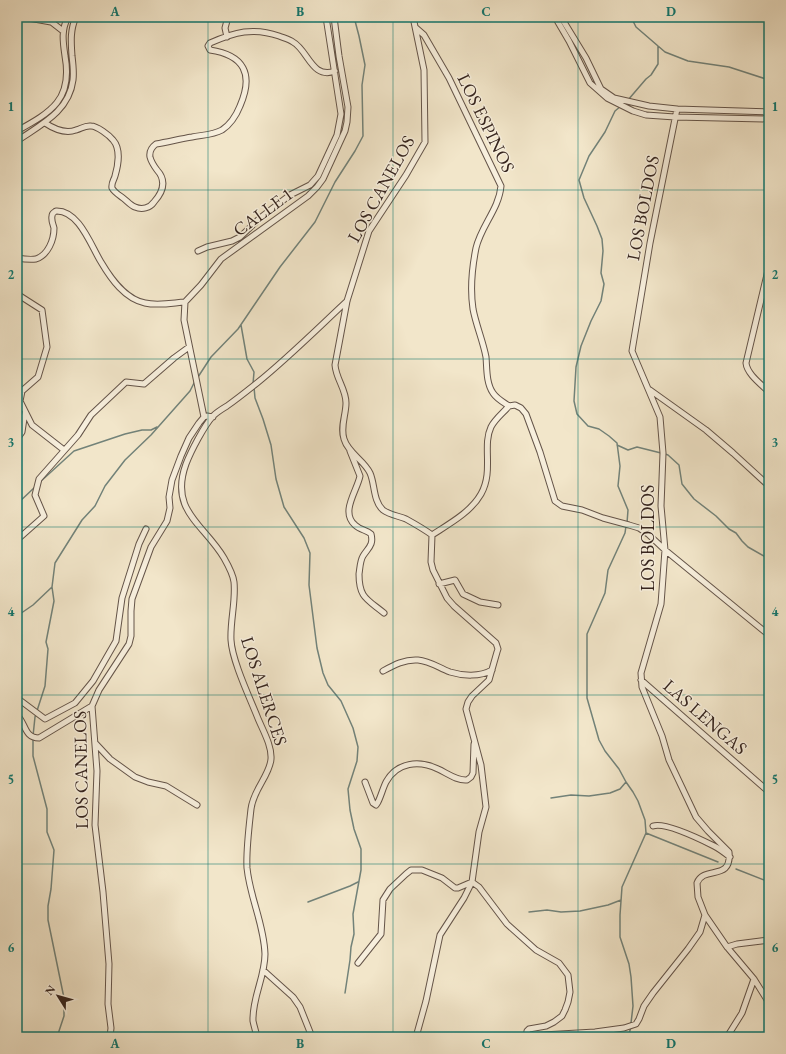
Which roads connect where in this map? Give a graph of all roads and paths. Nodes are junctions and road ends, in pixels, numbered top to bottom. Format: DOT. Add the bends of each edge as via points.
graph roads {
  1 [pos="23,17"];
  2 [pos="45,17"];
  3 [pos="68,17"];
  4 [pos="76,17"];
  5 [pos="228,17"];
  6 [pos="326,17"];
  7 [pos="334,17"];
  8 [pos="414,17"];
  9 [pos="555,17"];
  10 [pos="561,17"];
  11 [pos="51,22"];
  12 [pos="416,28"];
  13 [pos="63,31"];
  14 [pos="227,37"];
  15 [pos="334,72"];
  16 [pos="604,94"];
  17 [pos="677,110"];
  18 [pos="769,112"];
  19 [pos="675,117"];
  20 [pos="769,118"];
  21 [pos="44,123"];
  22 [pos="17,132"];
  23 [pos="17,141"];
  24 [pos="198,251"];
  25 [pos="17,258"];
  26 [pos="769,266"];
  27 [pos="17,294"];
  28 [pos="347,301"];
  29 [pos="185,302"];
  30 [pos="189,347"];
  31 [pos="649,389"];
  32 [pos="769,392"];
  33 [pos="509,406"];
  34 [pos="25,411"];
  35 [pos="213,416"];
  36 [pos="204,417"];
  37 [pos="17,439"];
  38 [pos="64,450"];
  39 [pos="350,450"];
  40 [pos="769,486"];
  41 [pos="146,529"];
  42 [pos="432,535"];
  43 [pos="17,540"];
  44 [pos="665,550"];
  45 [pos="439,584"];
  46 [pos="498,605"];
  47 [pos="384,613"];
  48 [pos="769,635"];
  49 [pos="492,670"];
  50 [pos="383,671"];
  51 [pos="641,680"];
  52 [pos="17,698"];
  53 [pos="92,706"];
  54 [pos="17,715"];
  55 [pos="474,739"];
  56 [pos="96,744"];
  57 [pos="365,782"];
  58 [pos="769,792"];
  59 [pos="197,805"];
  60 [pos="653,826"];
  61 [pos="730,857"];
  62 [pos="472,882"];
  63 [pos="705,915"];
  64 [pos="769,940"];
  65 [pos="727,947"];
  66 [pos="358,963"];
  67 [pos="263,970"];
  68 [pos="754,979"];
  69 [pos="769,1003"];
  70 [pos="110,1037"];
  71 [pos="257,1037"];
  72 [pos="312,1037"];
  73 [pos="416,1037"];
  74 [pos="526,1037"];
  75 [pos="727,1037"];
  1 -- 11 [label="street"];
  2 -- 11 [label="street"];
  3 -- 13 [label="street"];
  4 -- 21 [label="street" via="71,34 71,89 61,107"];
  5 -- 14 [label="street" via="225,28"];
  6 -- 15 [label="street"];
  7 -- 29 [label="street, CALLE 1" via="348,117 345,132 322,179 308,196 222,259"];
  8 -- 12 [label="street, LOS CANELOS"];
  9 -- 16 [label="street" via="570,41 590,83"];
  10 -- 16 [label="street"];
  11 -- 13 [label="street"];
  12 -- 28 [label="street, LOS CANELOS" via="424,70 425,142 369,231"];
  12 -- 33 [label="street, LOS ESPINOS" via="424,35 449,78 501,186 500,197 477,247 472,287 474,310 482,337 492,392"];
  13 -- 22 [label="street" via="68,74 62,94 46,114"];
  14 -- 15 [label="street" via="250,31 272,34 297,44 317,70"];
  14 -- 21 [label="street" via="208,46 211,50 232,56 243,67 246,85 238,110 230,123 219,131 156,144 153,147 150,157 161,174 163,187 160,195 149,207 132,206 114,190 112,184 118,156 111,138 94,126 65,132"];
  15 -- 24 [label="street" via="341,107 340,125 316,179 286,198 240,237"];
  16 -- 17 [label="street" via="649,106"];
  16 -- 19 [label="street" via="633,112"];
  17 -- 18 [label="street"];
  17 -- 19 [label="street, LOS BOLDOS"];
  19 -- 20 [label="street"];
  19 -- 31 [label="street, LOS BOLDOS" via="632,347 634,359"];
  21 -- 23 [label="street"];
  25 -- 29 [label="street" via="35,259 44,254 53,239 52,214 56,211 62,212 72,217 81,227 105,269 128,295 150,304"];
  26 -- 32 [label="street" via="746,367"];
  27 -- 34 [label="street" via="42,310 47,347 38,377 22,391 20,401"];
  28 -- 35 [label="street" via="257,383"];
  28 -- 39 [label="street, LOS CANELOS" via="335,372 345,394 342,429 345,444"];
  29 -- 30 [label="street" via="184,320"];
  30 -- 36 [label="street"];
  30 -- 38 [label="street" via="144,384 126,382 91,414 78,435"];
  31 -- 40 [label="street" via="706,430"];
  31 -- 44 [label="street, LOS BOLDOS" via="662,427 661,506"];
  33 -- 42 [label="street" via="491,428 488,440 488,468 481,494 468,510"];
  33 -- 44 [label="street, LOS ESPINOS" via="515,405 526,414 555,501 562,506 639,528"];
  34 -- 37 [label="street" via="22,432"];
  34 -- 38 [label="street" via="32,425"];
  35 -- 36 [label="street"];
  35 -- 67 [label="street, LOS ALERCES" via="186,464 182,493 184,506 217,546 234,579 231,643 271,754 271,762 253,798 247,854 247,868 264,939"];
  36 -- 53 [label="street, LOS CANELOS" via="189,438 181,456 172,480 167,520 151,547 132,599 129,644 99,690"];
  38 -- 43 [label="street" via="39,479 34,495 44,516"];
  39 -- 42 [label="street" via="370,472 378,503 383,509"];
  39 -- 47 [label="street, LOS CANELOS" via="360,476 349,509 349,518 354,525 369,532 373,539 371,547 361,560 360,588 364,596"];
  41 -- 52 [label="street" via="122,598 116,641 93,681 75,704 45,719"];
  42 -- 45 [label="street" via="431,562"];
  44 -- 48 [label="street, LOS ESPINOS"];
  44 -- 51 [label="street, LOS BOLDOS" via="661,604"];
  45 -- 46 [label="street" via="455,580 464,594 480,602"];
  45 -- 49 [label="street" via="454,606 496,643 498,649"];
  49 -- 50 [label="street" via="480,675 450,672 430,662 418,660 395,664"];
  49 -- 55 [label="street" via="488,680 468,702 466,709"];
  51 -- 58 [label="street, LAS LENGAS"];
  51 -- 61 [label="street, LOS BOLDOS" via="669,760 696,817 726,848"];
  53 -- 54 [label="street" via="39,738 28,735"];
  53 -- 56 [label="street, LOS CANELOS"];
  55 -- 57 [label="street" via="473,773 467,780 451,776 427,764 406,764 392,774 376,805"];
  55 -- 62 [label="street" via="486,791 486,807 479,832"];
  56 -- 59 [label="street" via="110,759 135,777 166,786"];
  56 -- 70 [label="street, LOS CANELOS" via="95,825 108,958"];
  60 -- 61 [label="street" via="662,825 684,833"];
  61 -- 63 [label="street" via="726,869 704,875 696,883"];
  62 -- 66 [label="street" via="455,888 442,878 422,870 411,870 390,889 383,900 381,934"];
  62 -- 73 [label="street" via="440,935"];
  62 -- 74 [label="street" via="479,887 507,924 536,950 559,963 568,975 570,992 562,1016 546,1026 527,1030"];
  63 -- 65 [label="street"];
  63 -- 74 [label="street" via="700,932 653,993 636,1024 595,1032"];
  64 -- 65 [label="street"];
  65 -- 68 [label="street"];
  67 -- 71 [label="street, LOS ALERCES" via="253,1021"];
  67 -- 72 [label="street" via="293,997 300,1007"];
  68 -- 69 [label="street"];
  68 -- 75 [label="street" via="742,1013"];
}
